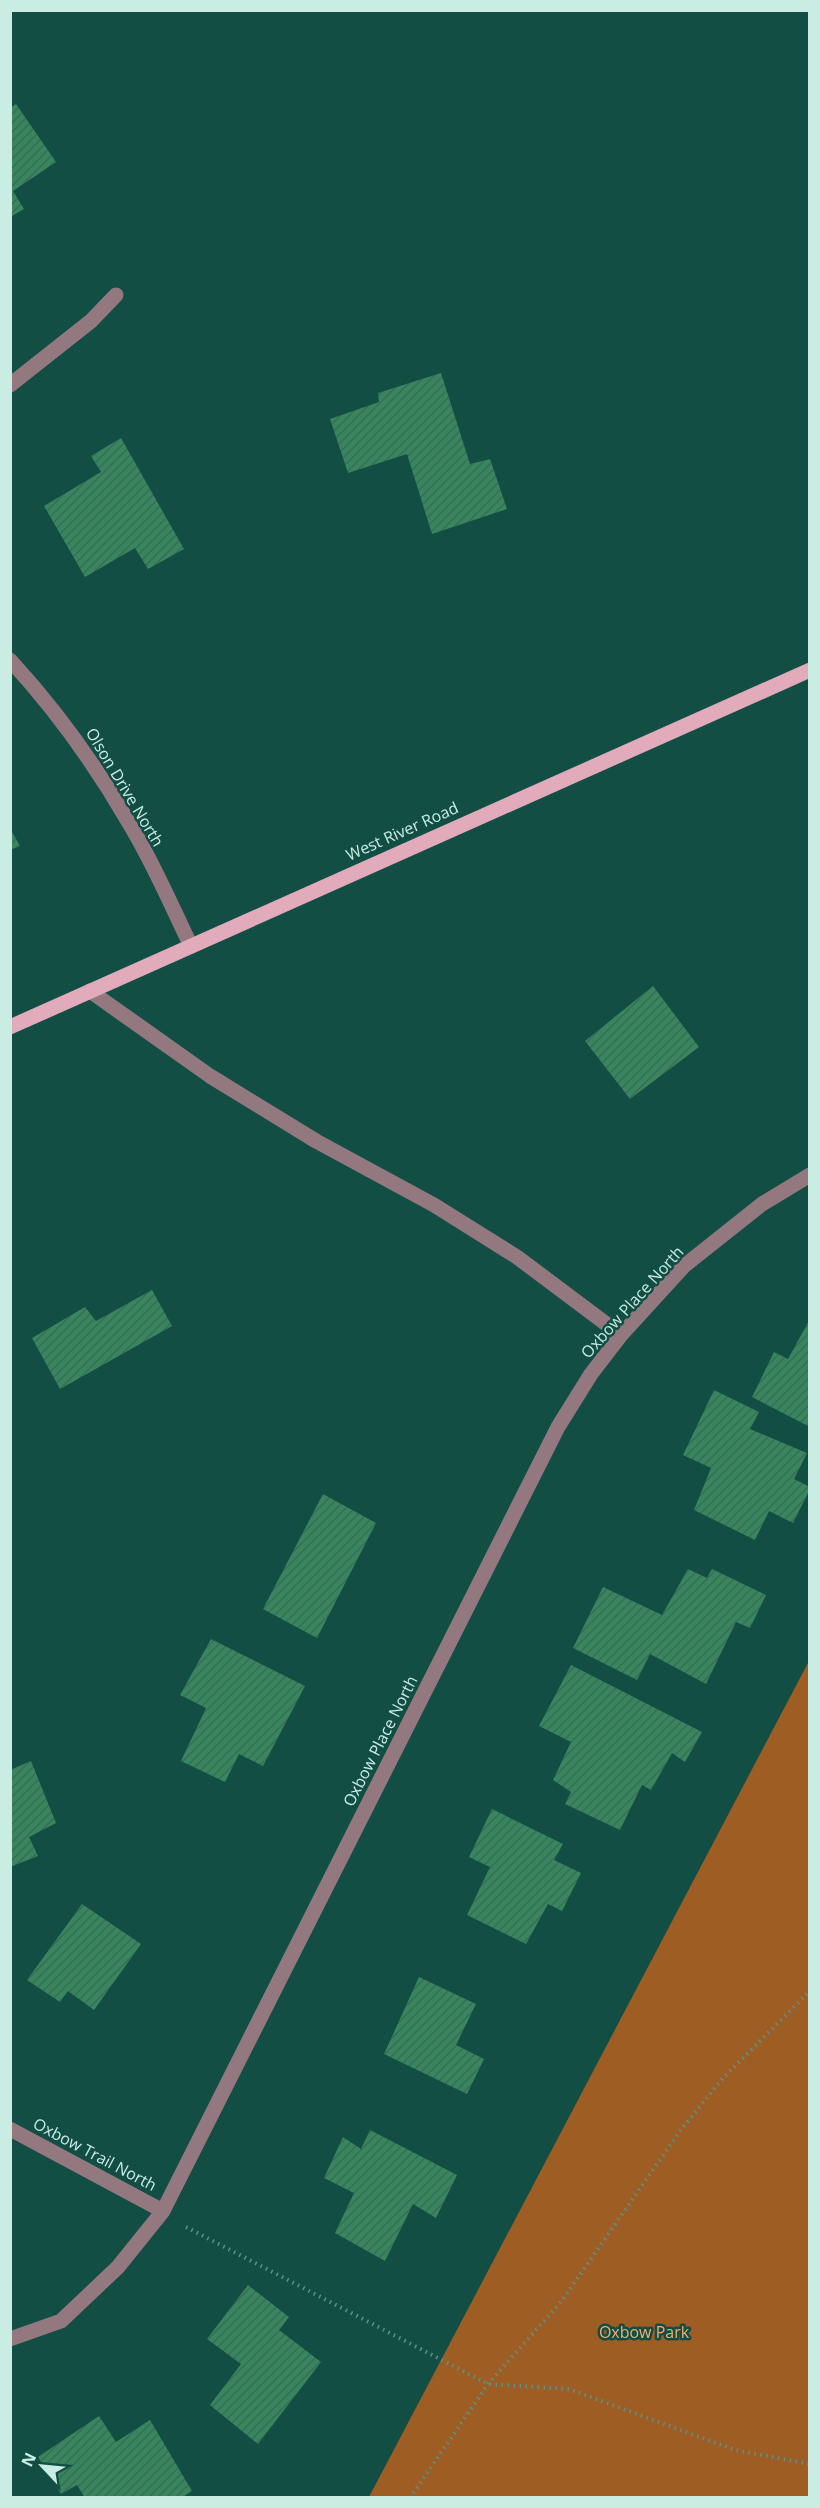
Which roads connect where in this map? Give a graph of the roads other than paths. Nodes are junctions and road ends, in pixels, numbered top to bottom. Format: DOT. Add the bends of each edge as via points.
graph roads {
  1 [pos="116,295"];
  2 [pos="10,385"];
  3 [pos="10,660"];
  4 [pos="810,670"];
  5 [pos="191,946"];
  6 [pos="90,991"];
  7 [pos="10,1027"];
  8 [pos="810,1175"];
  9 [pos="621,1335"];
  10 [pos="10,2129"];
  11 [pos="163,2211"];
  12 [pos="10,2339"];
  1 -- 2 [label="street" via="91,321"];
  3 -- 5 [label="street, Olson Drive North" via="87,754 131,825"];
  4 -- 5 [label="main road, West River Road"];
  5 -- 6 [label="main road, West River Road"];
  6 -- 7 [label="main road, West River Road"];
  6 -- 9 [label="street" via="210,1076 517,1257"];
  8 -- 9 [label="street, Oxbow Place North" via="762,1204 684,1266"];
  9 -- 11 [label="street, Oxbow Place North" via="558,1427"];
  10 -- 11 [label="street, Oxbow Trail North"];
  11 -- 12 [label="street, Oxbow Place North" via="118,2267 61,2321"];
}
